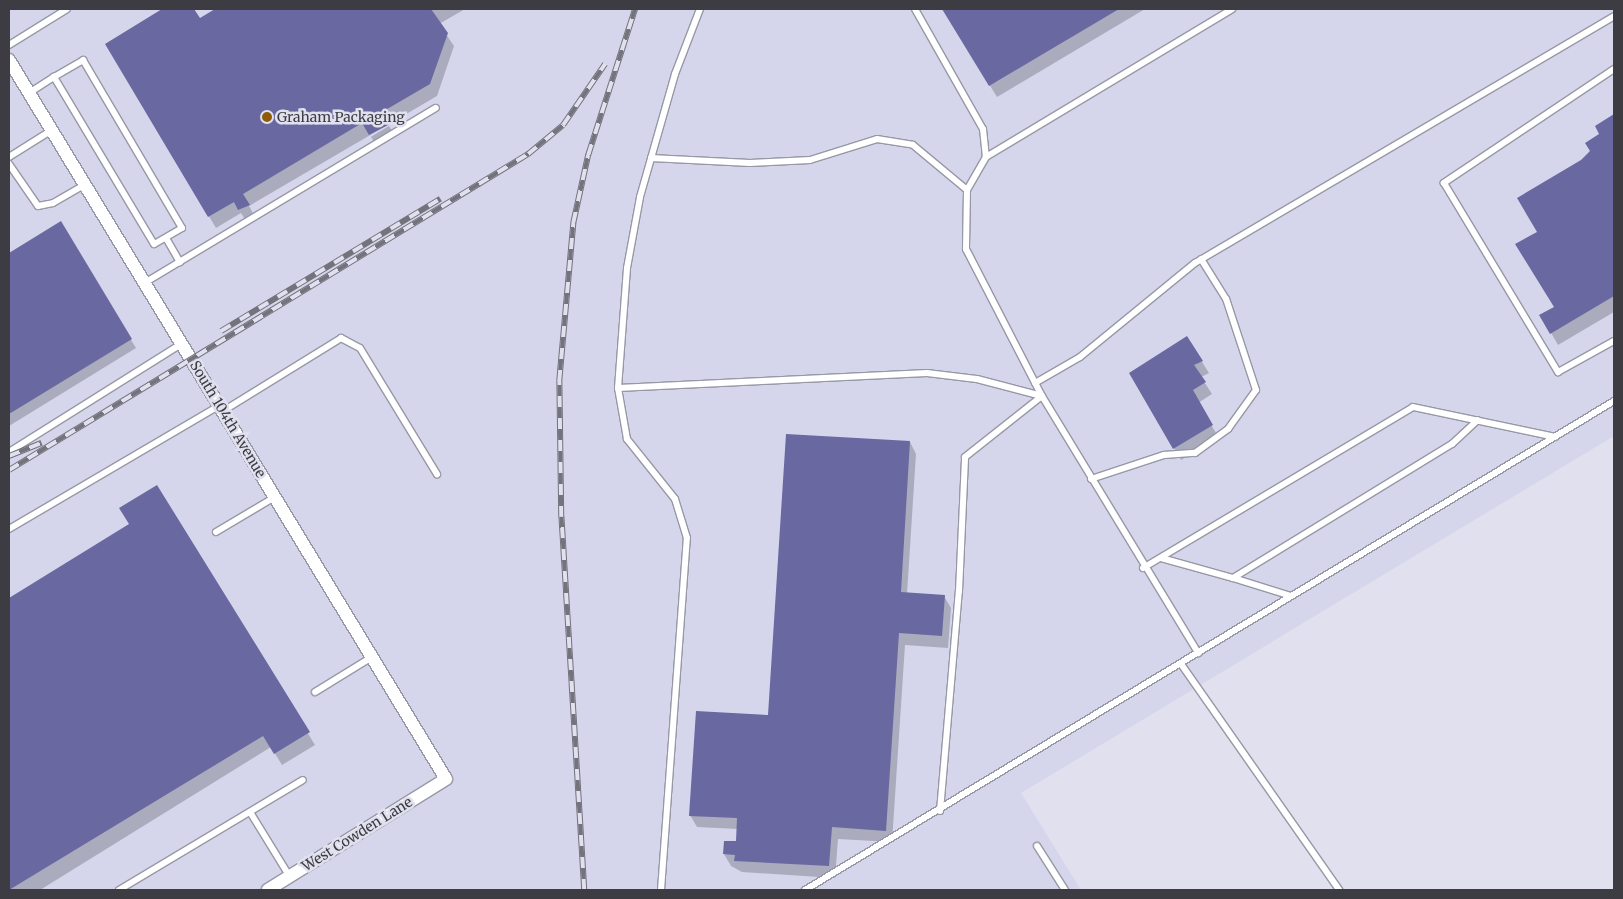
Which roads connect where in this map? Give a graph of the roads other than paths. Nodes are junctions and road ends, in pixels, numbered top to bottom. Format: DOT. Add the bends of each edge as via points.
graph roads {
  1 [pos="67,9"];
  2 [pos="700,9"];
  3 [pos="915,9"];
  4 [pos="1232,9"];
  5 [pos="1614,16"];
  6 [pos="9,45"];
  7 [pos="9,60"];
  8 [pos="1614,69"];
  9 [pos="54,77"];
  10 [pos="29,93"];
  11 [pos="436,108"];
  12 [pos="52,130"];
  13 [pos="9,157"];
  14 [pos="986,157"];
  15 [pos="651,158"];
  16 [pos="9,164"];
  17 [pos="86,184"];
  18 [pos="967,190"];
  19 [pos="166,238"];
  20 [pos="1201,260"];
  21 [pos="180,262"];
  22 [pos="146,282"];
  23 [pos="1614,341"];
  24 [pos="182,343"];
  25 [pos="1035,383"];
  26 [pos="618,388"];
  27 [pos="1042,396"];
  28 [pos="1614,401"];
  29 [pos="221,408"];
  30 [pos="1478,420"];
  31 [pos="1555,437"];
  32 [pos="9,452"];
  33 [pos="437,474"];
  34 [pos="1091,479"];
  35 [pos="275,497"];
  36 [pos="9,529"];
  37 [pos="216,532"];
  38 [pos="1161,558"];
  39 [pos="1144,568"];
  40 [pos="1233,578"];
  41 [pos="1291,596"];
  42 [pos="1198,653"];
  43 [pos="372,657"];
  44 [pos="1181,664"];
  45 [pos="315,692"];
  46 [pos="446,779"];
  47 [pos="303,780"];
  48 [pos="940,811"];
  49 [pos="250,812"];
  50 [pos="1037,846"];
  51 [pos="284,883"];
  52 [pos="119,890"];
  53 [pos="268,890"];
  54 [pos="660,890"];
  55 [pos="805,890"];
  56 [pos="1065,890"];
  57 [pos="1339,890"];
  1 -- 6 [label="lane"];
  2 -- 15 [label="lane"];
  3 -- 14 [label="lane" via="983,129"];
  4 -- 14 [label="lane"];
  5 -- 20 [label="lane"];
  7 -- 10 [label="street, South 104th Avenue"];
  8 -- 23 [label="lane" via="1444,184 1558,372"];
  9 -- 10 [label="lane"];
  9 -- 19 [label="lane" via="154,244"];
  9 -- 19 [label="lane" via="83,60 182,228"];
  10 -- 12 [label="street, South 104th Avenue"];
  11 -- 21 [label="lane"];
  12 -- 13 [label="lane"];
  12 -- 17 [label="street, South 104th Avenue"];
  14 -- 18 [label="lane"];
  15 -- 18 [label="lane" via="750,164 810,160 877,139 913,146"];
  15 -- 26 [label="lane" via="626,268"];
  16 -- 17 [label="lane" via="38,206 53,203"];
  17 -- 22 [label="street, South 104th Avenue"];
  18 -- 25 [label="lane" via="966,249"];
  19 -- 21 [label="lane"];
  20 -- 25 [label="lane" via="1080,357"];
  20 -- 34 [label="lane" via="1226,299 1256,390 1228,429 1195,453 1164,455"];
  21 -- 22 [label="lane"];
  22 -- 24 [label="street, South 104th Avenue"];
  24 -- 29 [label="street, South 104th Avenue"];
  24 -- 32 [label="lane"];
  25 -- 27 [label="lane"];
  26 -- 27 [label="lane" via="926,373 977,379"];
  26 -- 54 [label="lane" via="627,439 680,507 687,538"];
  27 -- 34 [label="lane"];
  27 -- 48 [label="lane" via="964,457 959,591"];
  28 -- 31 [label="lane"];
  29 -- 33 [label="lane" via="341,338 360,348"];
  29 -- 35 [label="street, South 104th Avenue"];
  29 -- 36 [label="lane"];
  30 -- 31 [label="lane"];
  30 -- 38 [label="lane" via="1414,407"];
  30 -- 40 [label="lane" via="1452,444"];
  31 -- 41 [label="lane"];
  34 -- 39 [label="lane"];
  35 -- 37 [label="lane"];
  35 -- 43 [label="street, South 104th Avenue"];
  38 -- 39 [label="lane"];
  38 -- 40 [label="lane"];
  39 -- 42 [label="lane"];
  40 -- 41 [label="lane"];
  41 -- 42 [label="lane"];
  42 -- 44 [label="lane"];
  43 -- 45 [label="lane"];
  43 -- 46 [label="street, South 104th Avenue"];
  44 -- 48 [label="lane"];
  44 -- 57 [label="lane"];
  46 -- 51 [label="street, West Cowden Lane"];
  47 -- 49 [label="lane"];
  48 -- 55 [label="lane"];
  49 -- 51 [label="lane"];
  49 -- 52 [label="lane"];
  50 -- 56 [label="lane"];
  51 -- 53 [label="street, West Cowden Lane"];
}
